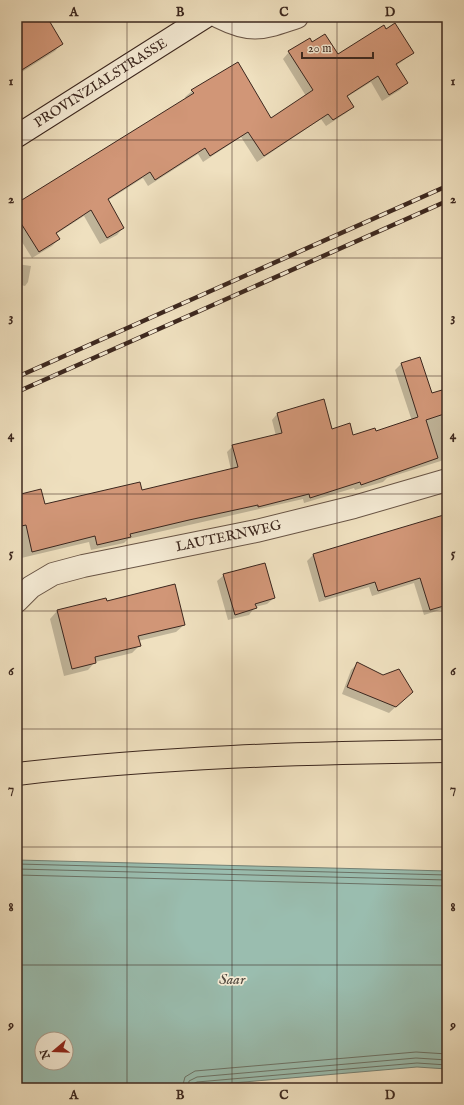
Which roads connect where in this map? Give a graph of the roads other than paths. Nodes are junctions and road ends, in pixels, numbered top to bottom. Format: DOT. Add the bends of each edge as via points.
graph roads {
  1 [pos="205,17"];
  2 [pos="220,17"];
  3 [pos="297,17"];
  4 [pos="17,136"];
  5 [pos="447,480"];
  6 [pos="17,601"];
  7 [pos="447,752"];
  8 [pos="17,774"];
  1 -- 4 [label="street, PROVINZIALSTRASSE"];
  2 -- 3 [label="street" via="237,26 263,28"];
  5 -- 6 [label="street, LAUTERNWEG" via="256,531 53,574 31,587"];
  7 -- 8 [label="main road" via="301,753 122,764"];
}
